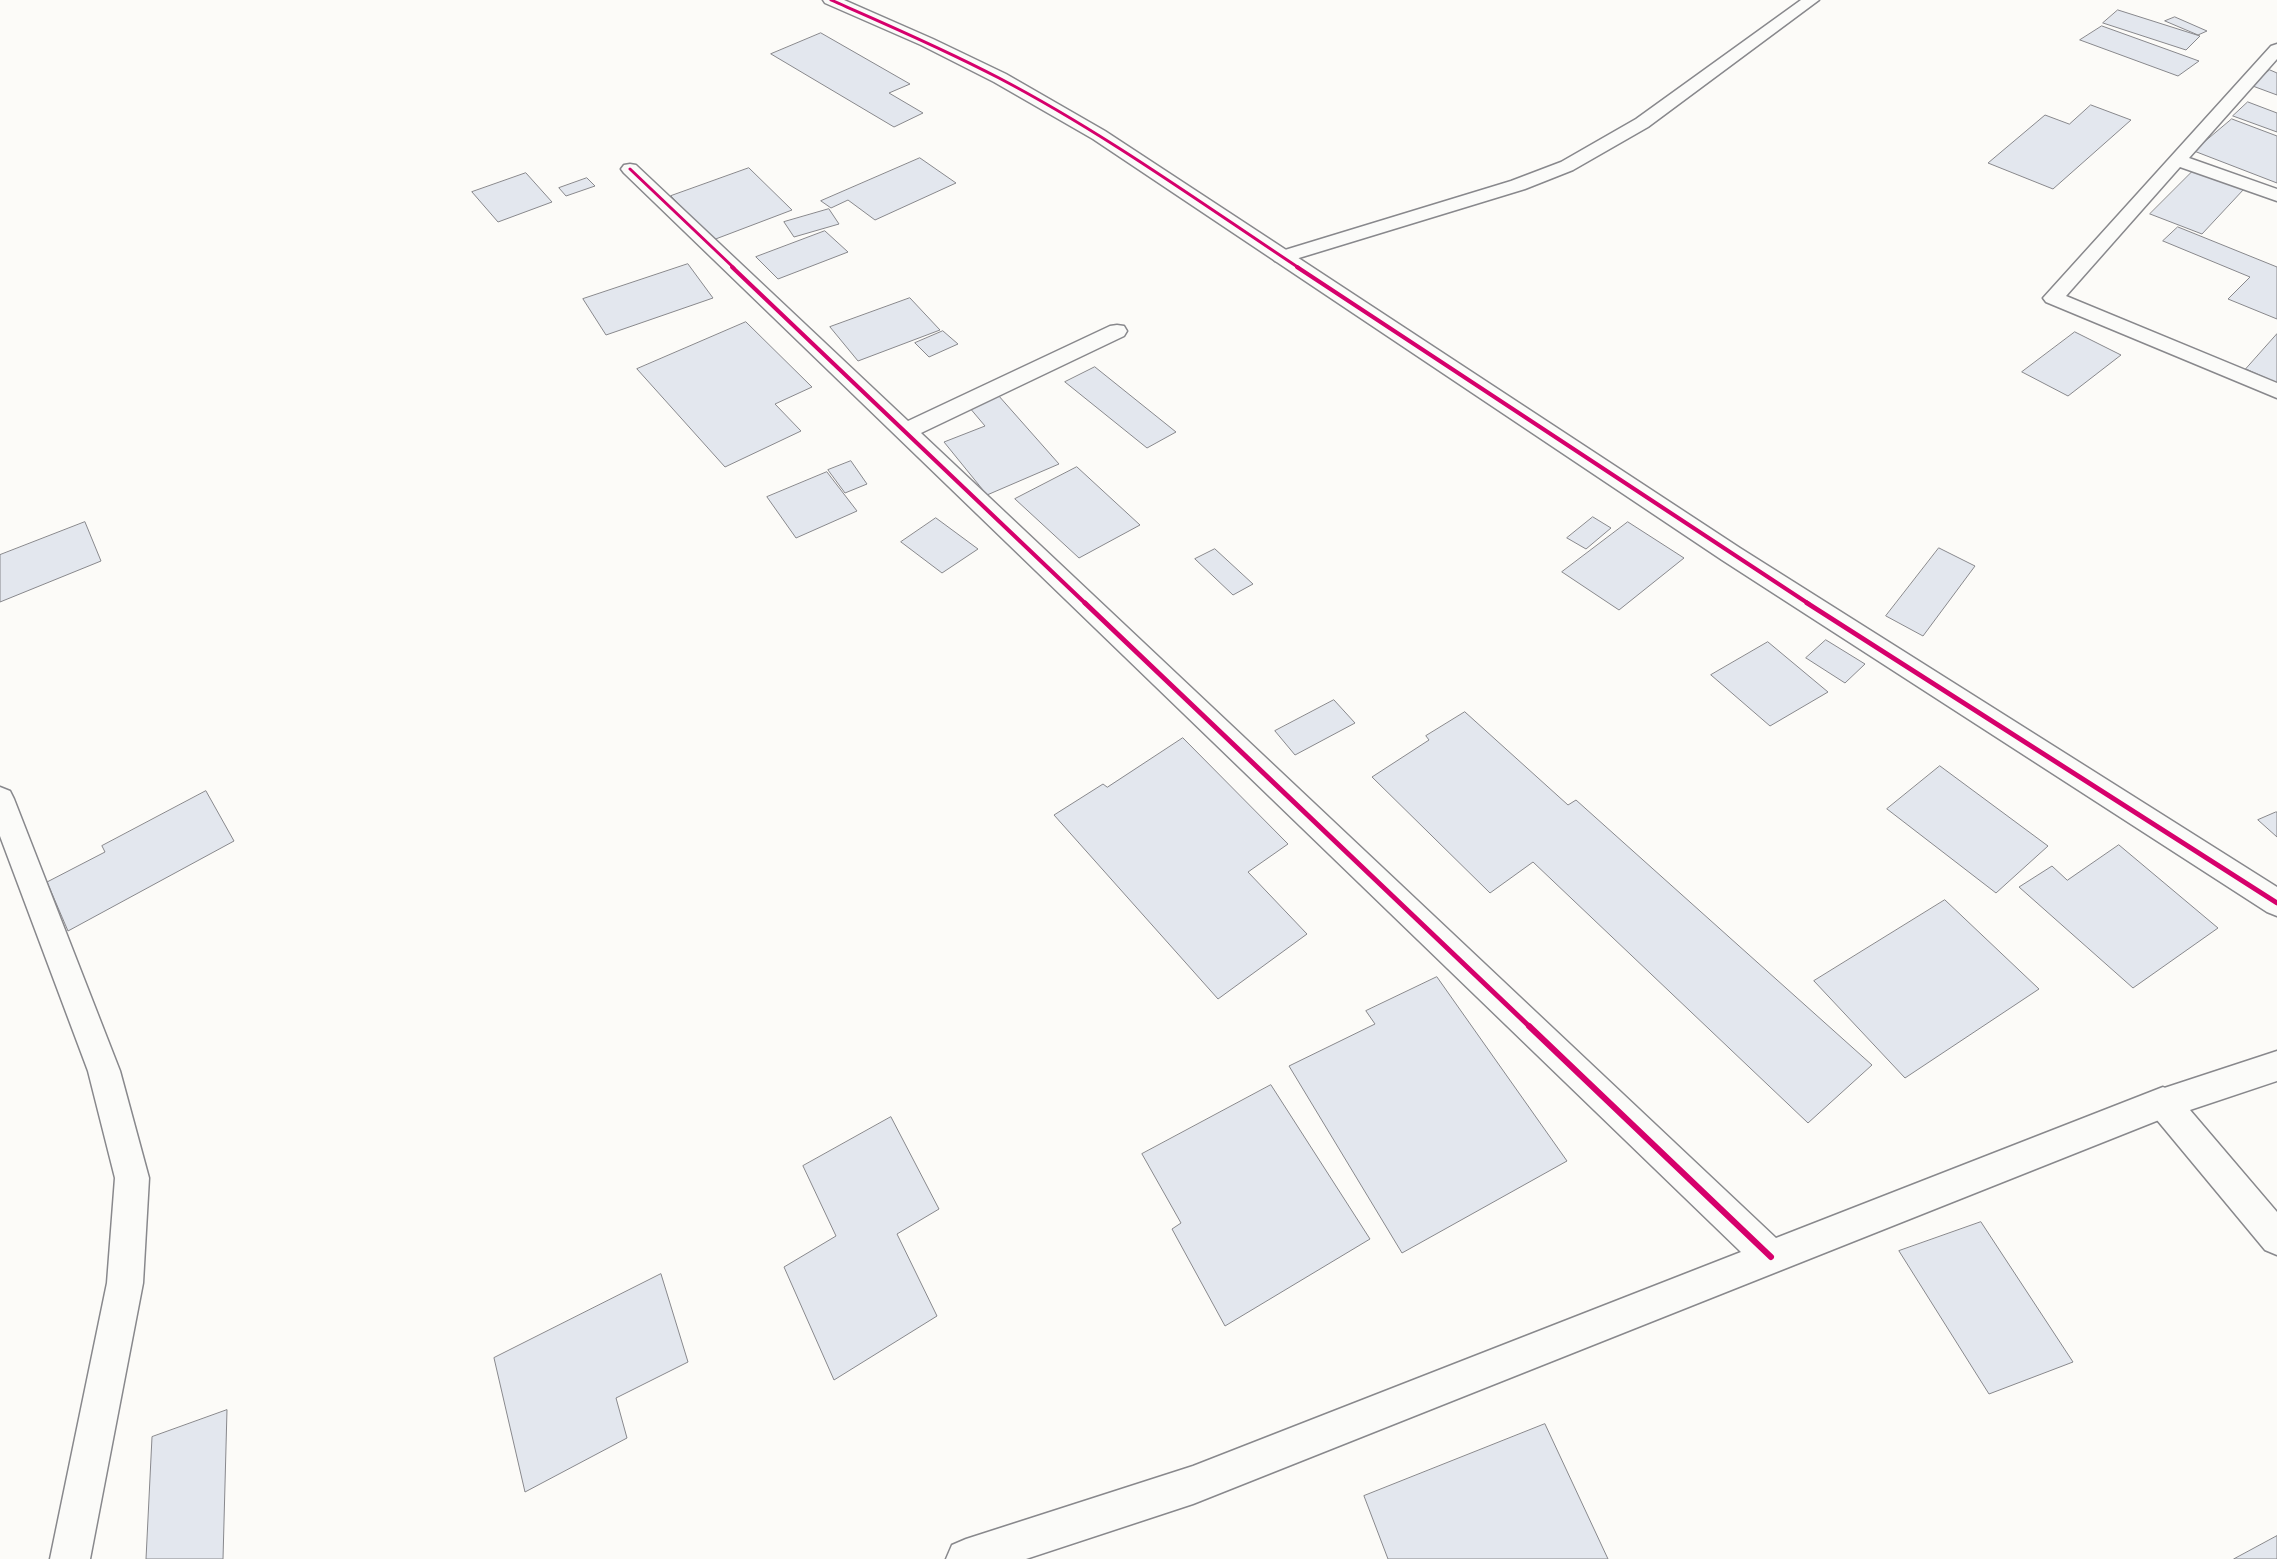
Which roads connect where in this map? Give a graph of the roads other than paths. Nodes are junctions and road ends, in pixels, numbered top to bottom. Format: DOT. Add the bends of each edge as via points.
graph roads {
  1 [pos="831,0"];
  2 [pos="1811,0"];
  3 [pos="2277,49"];
  4 [pos="2177,160"];
  5 [pos="630,169"];
  6 [pos="2277,195"];
  7 [pos="1282,256"];
  8 [pos="1117,331"];
  9 [pos="2277,391"];
  10 [pos="905,431"];
  11 [pos="0,799"];
  12 [pos="2277,903"];
  13 [pos="2277,1066"];
  14 [pos="2163,1103"];
  15 [pos="2277,1238"];
  16 [pos="1771,1257"];
  17 [pos="70,1559"];
  18 [pos="966,1559"];
  1 -- 7 [label="street" via="1000,78 1099,135"];
  2 -- 7 [label="street" via="1642,123 1567,166 1518,185"];
  3 -- 4 [label="street"];
  4 -- 6 [label="street"];
  4 -- 9 [label="street" via="2052,298"];
  5 -- 10 [label="street"];
  7 -- 12 [label="street" via="1731,554"];
  8 -- 10 [label="street"];
  10 -- 16 [label="street"];
  11 -- 17 [label="street" via="104,1071 132,1178 125,1283"];
  13 -- 14 [label="street"];
  14 -- 15 [label="street"];
  14 -- 16 [label="street"];
  16 -- 18 [label="street" via="1193,1485"];
}
